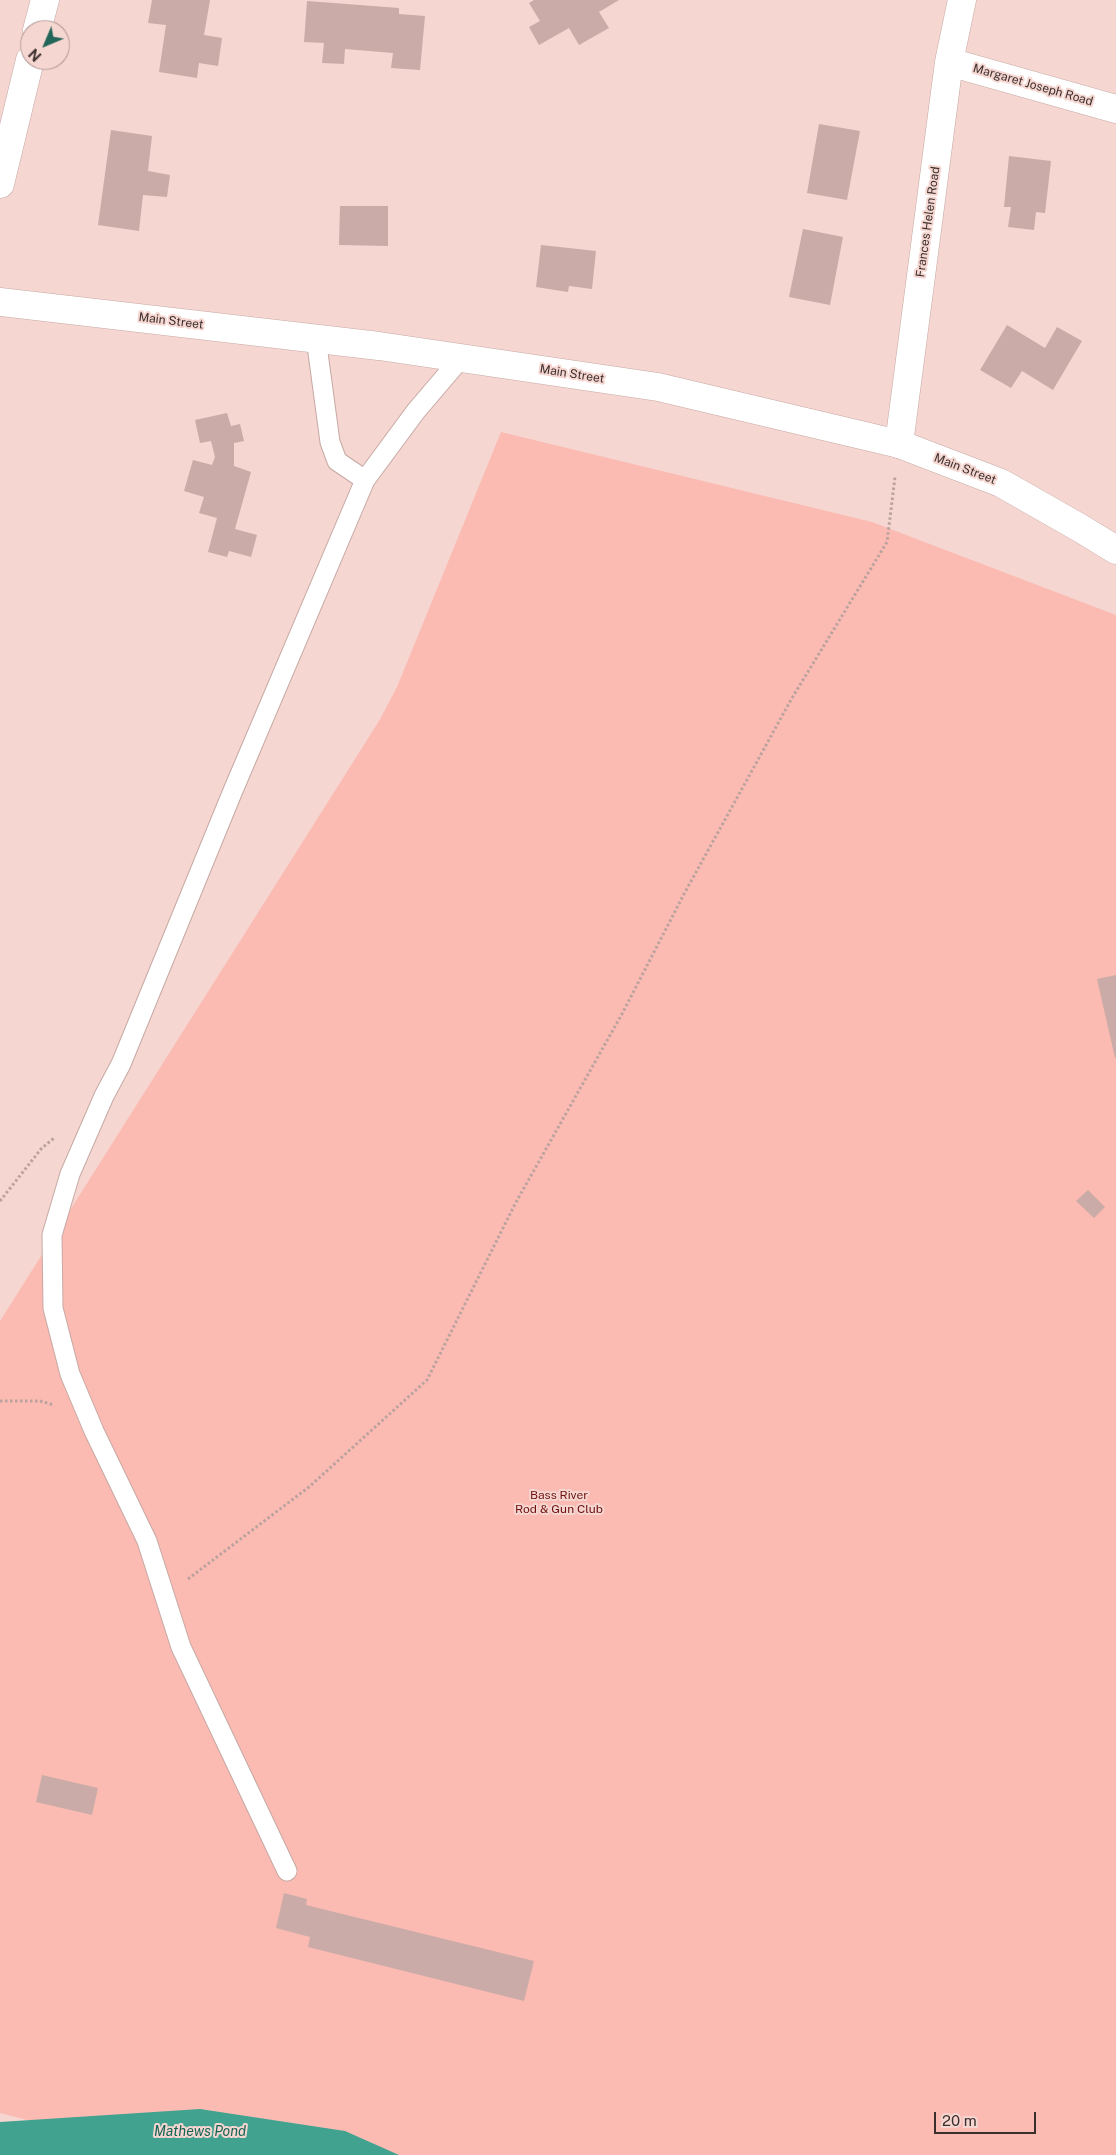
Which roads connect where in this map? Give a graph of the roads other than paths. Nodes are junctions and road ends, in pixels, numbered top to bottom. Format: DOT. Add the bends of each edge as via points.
graph roads {
  1 [pos="45,0"];
  2 [pos="962,0"];
  3 [pos="40,20"];
  4 [pos="950,62"];
  5 [pos="28,70"];
  6 [pos="1116,109"];
  7 [pos="0,184"];
  8 [pos="0,302"];
  9 [pos="316,338"];
  10 [pos="462,357"];
  11 [pos="899,444"];
  12 [pos="365,480"];
  13 [pos="1116,550"];
  14 [pos="288,1871"];
  1 -- 3 [label="main road"];
  2 -- 4 [label="main road, Frances Helen Road"];
  4 -- 6 [label="main road, Margaret Joseph Road"];
  4 -- 11 [label="main road, Frances Helen Road"];
  5 -- 7 [label="main road"];
  8 -- 9 [label="main road, Main Street"];
  9 -- 10 [label="main road, Main Street"];
  9 -- 12 [label="lane" via="330,442 337,461"];
  10 -- 11 [label="main road, Main Street" via="658,387"];
  10 -- 12 [label="lane" via="416,411"];
  11 -- 13 [label="main road, Main Street" via="1001,483"];
  12 -- 14 [label="lane" via="121,1064 70,1174 52,1235 53,1308 70,1374 147,1541 181,1647"];
}
